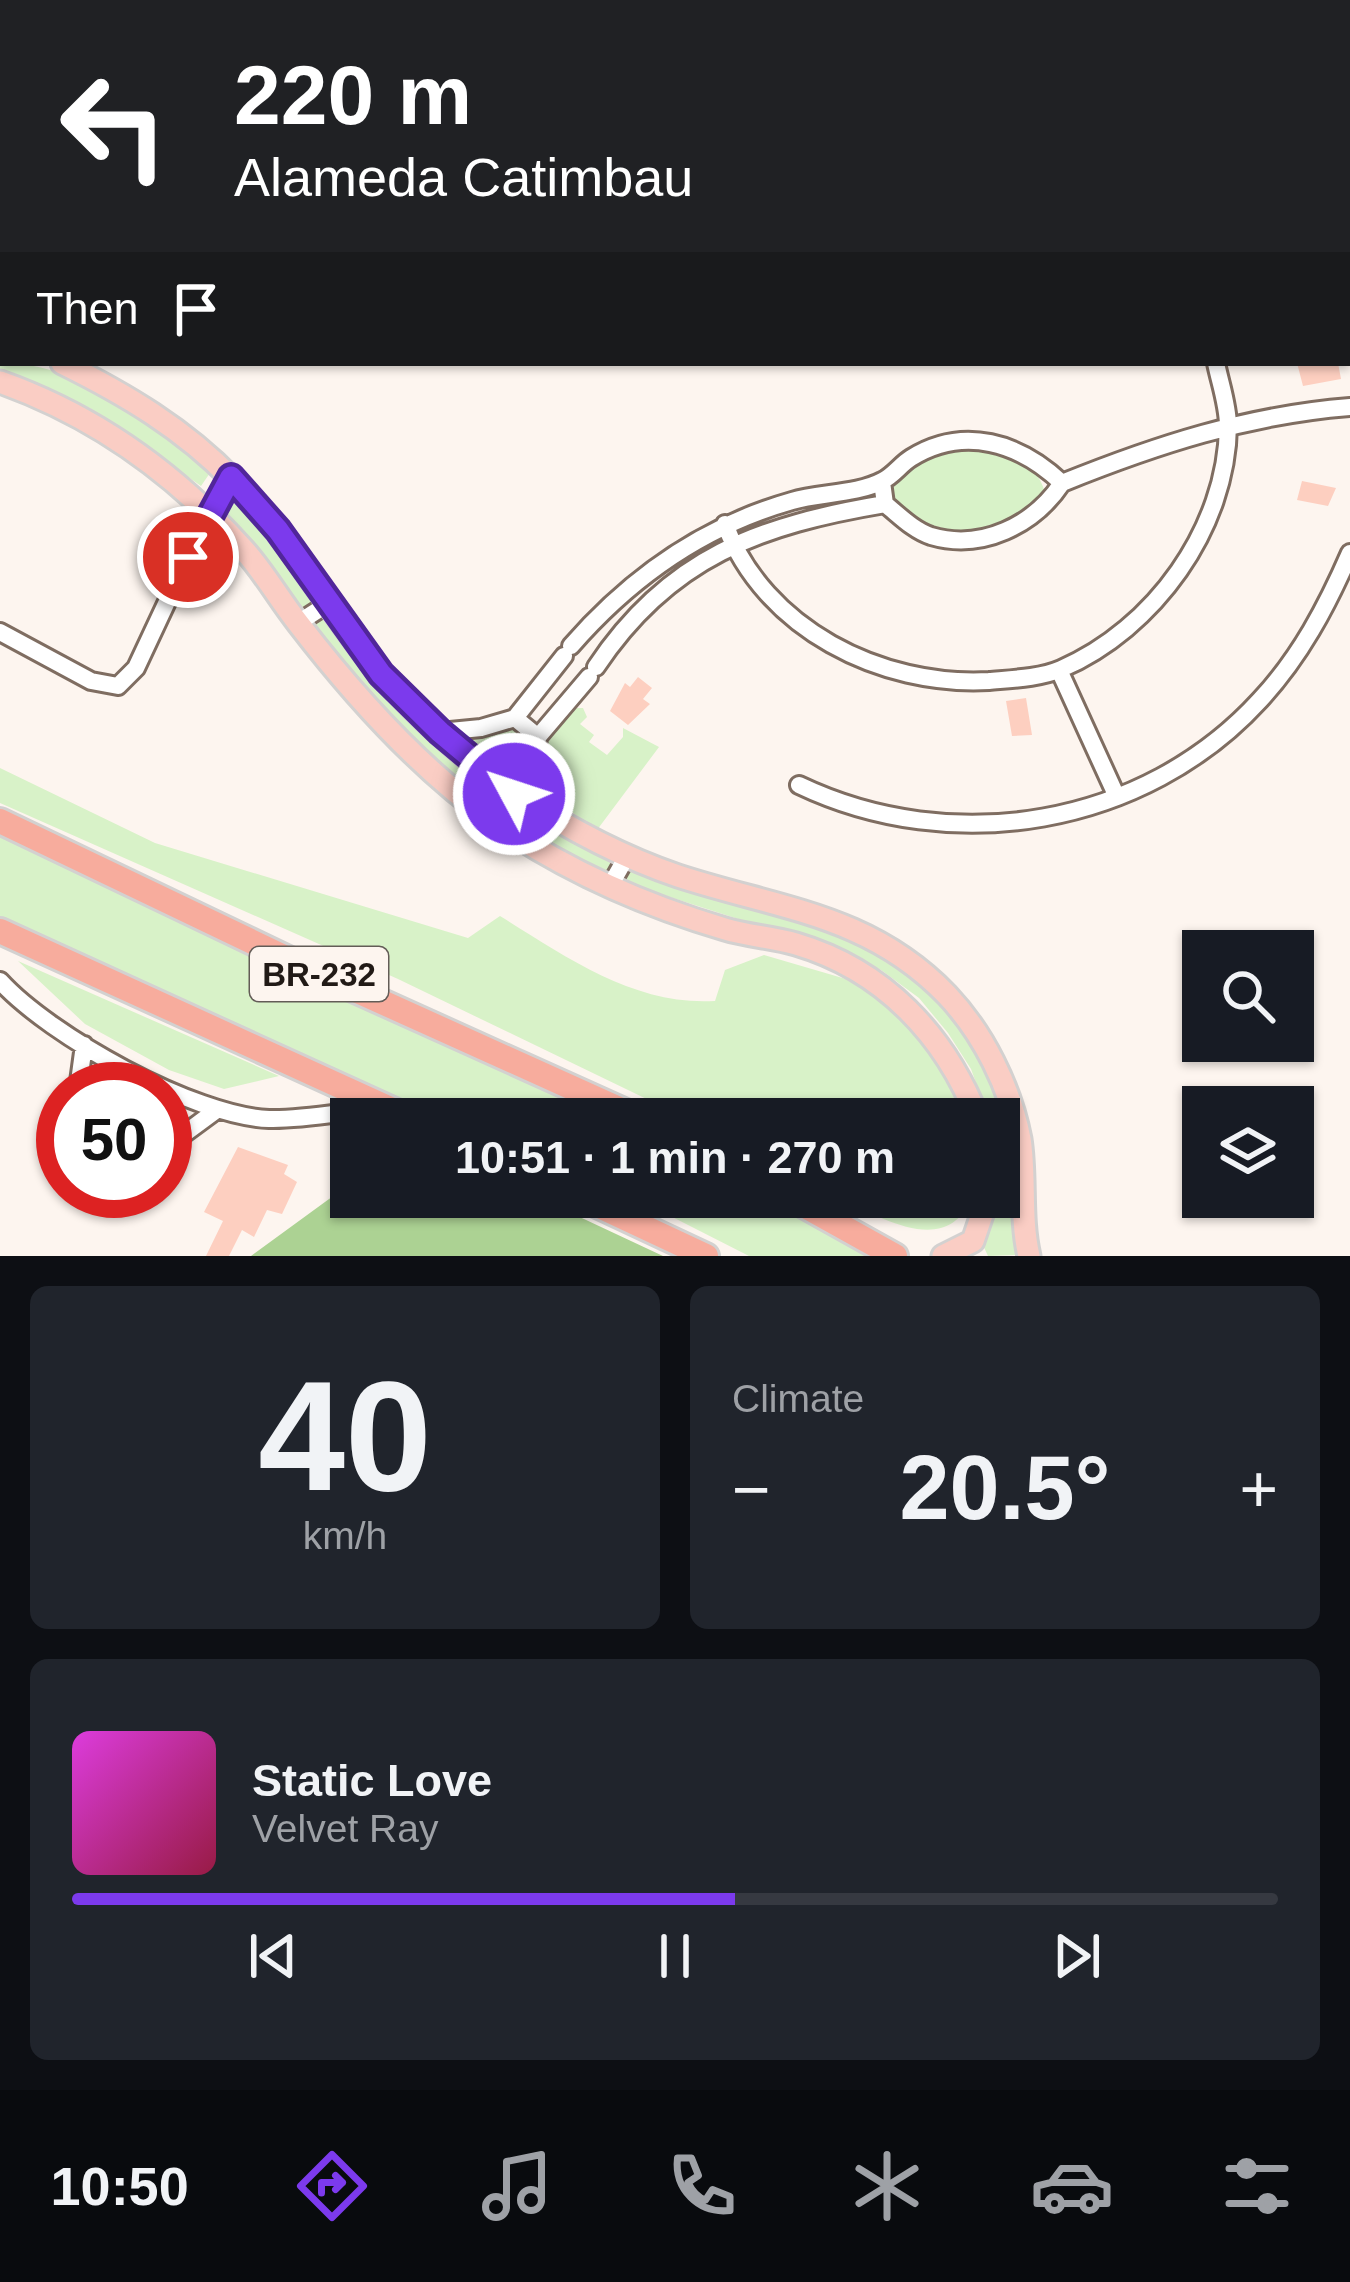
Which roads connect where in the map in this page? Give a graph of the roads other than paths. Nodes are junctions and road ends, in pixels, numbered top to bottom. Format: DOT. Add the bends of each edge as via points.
graph roads {
  1 [pos="67,366"];
  2 [pos="1217,366"];
  3 [pos="0,382"];
  4 [pos="1350,407"];
  5 [pos="1228,425"];
  6 [pos="231,477"];
  7 [pos="882,482"];
  8 [pos="1062,483"];
  9 [pos="885,503"];
  10 [pos="209,512"];
  11 [pos="725,524"];
  12 [pos="733,545"];
  13 [pos="1350,553"];
  14 [pos="329,603"];
  15 [pos="592,622"];
  16 [pos="298,623"];
  17 [pos="0,632"];
  18 [pos="614,641"];
  19 [pos="563,658"];
  20 [pos="1059,670"];
  21 [pos="588,678"];
  22 [pos="515,718"];
  23 [pos="440,732"];
  24 [pos="538,737"];
  25 [pos="535,769"];
  26 [pos="799,785"];
  27 [pos="514,794"];
  28 [pos="1118,796"];
  29 [pos="493,820"];
  30 [pos="0,821"];
  31 [pos="567,824"];
  32 [pos="627,856"];
  33 [pos="610,886"];
  34 [pos="0,931"];
  35 [pos="0,981"];
  36 [pos="84,1045"];
  37 [pos="82,1062"];
  38 [pos="367,1098"];
  39 [pos="598,1098"];
  40 [pos="969,1098"];
  41 [pos="218,1109"];
  42 [pos="330,1116"];
  43 [pos="192,1128"];
  44 [pos="627,1218"];
  45 [pos="827,1218"];
  46 [pos="981,1218"];
  47 [pos="972,1248"];
  48 [pos="1025,1250"];
  49 [pos="706,1256"];
  50 [pos="895,1256"];
  51 [pos="943,1256"];
  1 -- 6 [label="main road" via="163,419"];
  2 -- 5 [label="street"];
  3 -- 10 [label="main road" via="119,440"];
  4 -- 5 [label="street"];
  5 -- 8 [label="street"];
  5 -- 20 [label="street" via="1216,494 1188,559 1145,612"];
  6 -- 10 [label="street"];
  6 -- 14 [label="main road"];
  7 -- 8 [label="street" via="908,459 962,440 1014,447"];
  7 -- 9 [label="street"];
  7 -- 11 [label="street"];
  8 -- 9 [label="street" via="1024,522 982,538 932,536"];
  9 -- 12 [label="street" via="806,518"];
  10 -- 16 [label="main road"];
  10 -- 17 [label="street" via="136,668 118,686"];
  11 -- 12 [label="street"];
  11 -- 15 [label="street" via="680,549"];
  12 -- 18 [label="street" via="648,601"];
  12 -- 20 [label="street" via="795,619 872,664 953,683"];
  13 -- 28 [label="street" via="1309,635 1260,701 1169,774"];
  14 -- 16 [label="street"];
  14 -- 23 [label="main road" via="381,674"];
  15 -- 18 [label="street"];
  15 -- 19 [label="street"];
  16 -- 29 [label="main road" via="416,756"];
  18 -- 21 [label="street"];
  19 -- 21 [label="street" via="562,684"];
  19 -- 22 [label="street"];
  20 -- 28 [label="street"];
  21 -- 24 [label="street"];
  22 -- 23 [label="street"];
  22 -- 24 [label="street"];
  23 -- 27 [label="main road"];
  24 -- 25 [label="street"];
  25 -- 27 [label="street"];
  25 -- 31 [label="street" via="544,799"];
  26 -- 28 [label="street" via="877,816 944,825 1034,820"];
  27 -- 29 [label="street"];
  27 -- 31 [label="main road"];
  29 -- 33 [label="main road"];
  30 -- 39 [label="highway, BR-232"];
  31 -- 32 [label="main road"];
  32 -- 33 [label="street"];
  32 -- 48 [label="main road" via="870,935 950,998 983,1041 1020,1139"];
  33 -- 40 [label="main road" via="728,930 819,952 880,984 923,1024"];
  34 -- 38 [label="highway, BR-232"];
  35 -- 36 [label="street"];
  36 -- 37 [label="street"];
  36 -- 41 [label="street"];
  41 -- 42 [label="street" via="269,1119"];
  41 -- 43 [label="street"];
  44 -- 49 [label="highway"];
  45 -- 50 [label="highway"];
  46 -- 47 [label="main road"];
  47 -- 51 [label="main road"];
}
